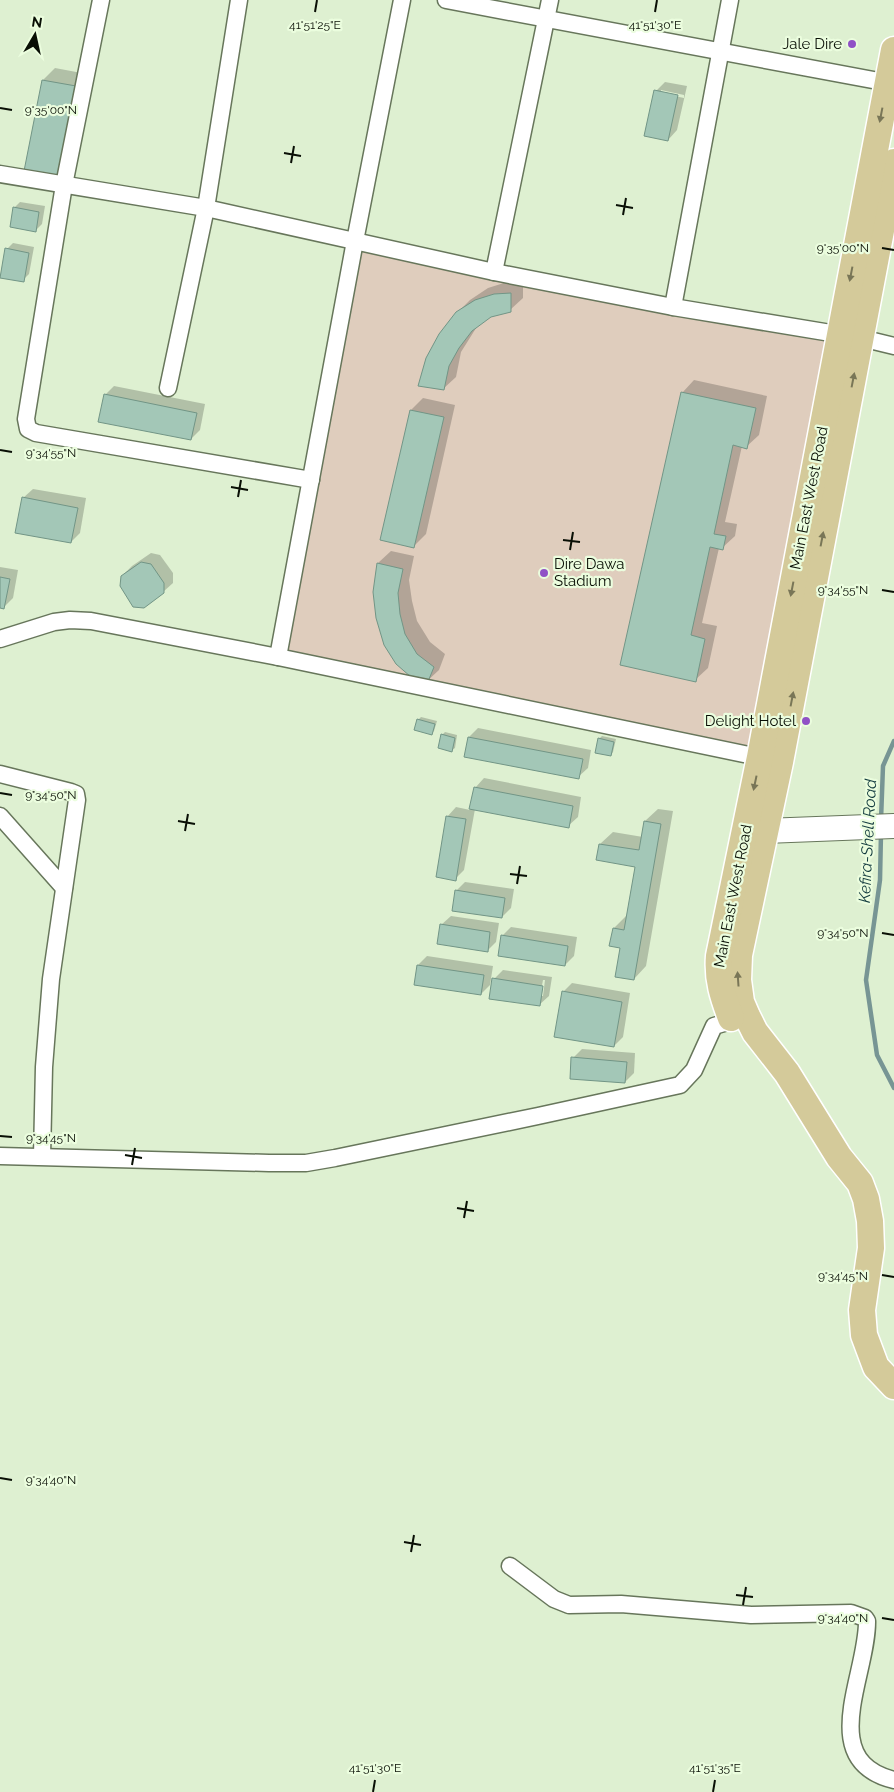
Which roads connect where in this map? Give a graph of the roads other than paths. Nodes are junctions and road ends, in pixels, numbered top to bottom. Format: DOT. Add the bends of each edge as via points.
graph roads {
  1 [pos="101,0"];
  2 [pos="239,0"];
  3 [pos="402,0"];
  4 [pos="446,0"];
  5 [pos="550,0"];
  6 [pos="730,0"];
  7 [pos="548,18"];
  8 [pos="894,50"];
  9 [pos="720,52"];
  10 [pos="891,84"];
  11 [pos="894,162"];
  12 [pos="0,174"];
  13 [pos="64,185"];
  14 [pos="206,208"];
  15 [pos="355,241"];
  16 [pos="494,272"];
  17 [pos="673,307"];
  18 [pos="850,337"];
  19 [pos="894,346"];
  20 [pos="168,388"];
  21 [pos="311,480"];
  22 [pos="0,639"];
  23 [pos="278,657"];
  24 [pos="770,760"];
  25 [pos="0,774"];
  26 [pos="0,816"];
  27 [pos="894,826"];
  28 [pos="756,829"];
  29 [pos="64,888"];
  30 [pos="739,1018"];
  31 [pos="0,1156"];
  32 [pos="42,1156"];
  33 [pos="894,1386"];
  34 [pos="510,1566"];
  35 [pos="894,1780"];
  1 -- 13 [label="street"];
  2 -- 14 [label="street"];
  3 -- 15 [label="street"];
  4 -- 7 [label="street"];
  5 -- 7 [label="street"];
  6 -- 9 [label="street"];
  7 -- 9 [label="street"];
  7 -- 16 [label="street"];
  8 -- 10 [label="main road, Main East West Road"];
  9 -- 10 [label="street"];
  9 -- 17 [label="street"];
  10 -- 18 [label="main road, Main East West Road, one-way"];
  11 -- 18 [label="main road, Main East West Road"];
  12 -- 13 [label="street"];
  13 -- 14 [label="street"];
  13 -- 21 [label="street" via="26,419 28,429 36,433"];
  14 -- 15 [label="street"];
  14 -- 20 [label="street"];
  15 -- 16 [label="street"];
  15 -- 21 [label="street"];
  16 -- 17 [label="street"];
  17 -- 18 [label="street"];
  18 -- 19 [label="street"];
  18 -- 24 [label="main road, Main East West Road"];
  21 -- 23 [label="street"];
  22 -- 23 [label="street" via="54,622 91,621"];
  23 -- 24 [label="street"];
  24 -- 28 [label="main road, Main East West Road"];
  25 -- 29 [label="street" via="76,794"];
  26 -- 29 [label="street"];
  27 -- 28 [label="street"];
  28 -- 30 [label="main road, Main East West Road" via="718,970 724,1000"];
  29 -- 32 [label="street" via="44,1057"];
  30 -- 32 [label="street" via="717,1024 712,1029 694,1070 680,1085 335,1158 306,1163 269,1163"];
  30 -- 33 [label="main road, Main East West Road" via="755,1052 802,1096 839,1157 860,1182 870,1221 871,1248 862,1310 864,1335 876,1367"];
  31 -- 32 [label="street"];
  34 -- 35 [label="street" via="554,1599 569,1605 621,1604 751,1615 851,1614 865,1618 866,1642 849,1720 851,1735 854,1750 862,1764 881,1777"];
}
